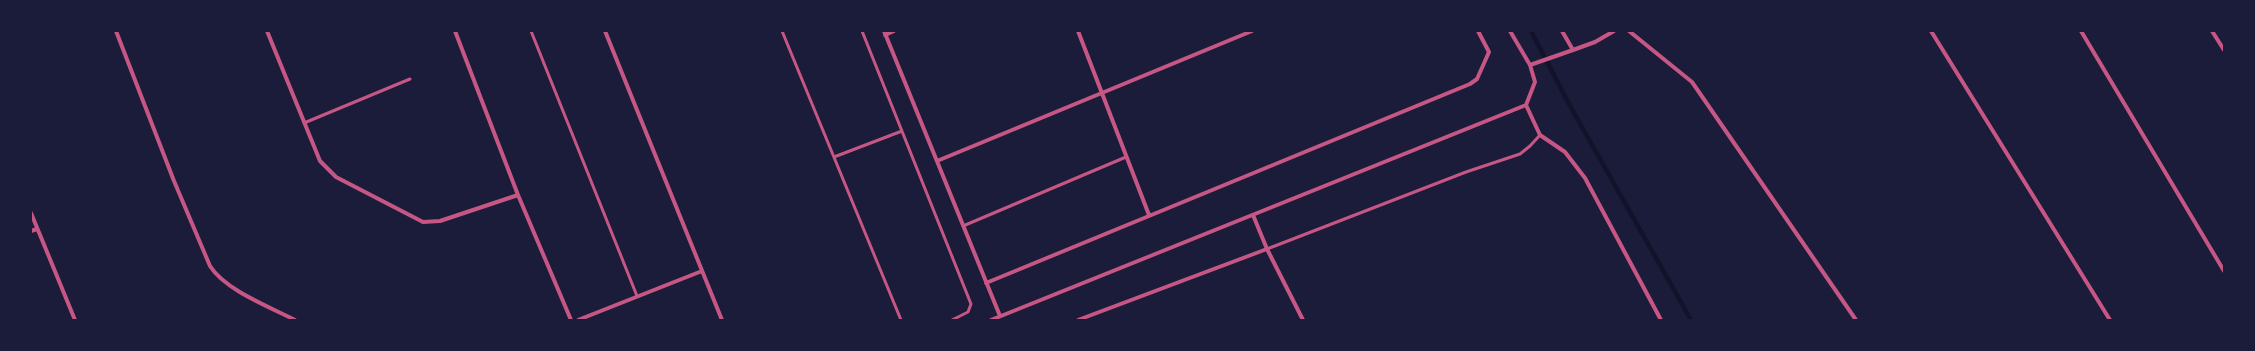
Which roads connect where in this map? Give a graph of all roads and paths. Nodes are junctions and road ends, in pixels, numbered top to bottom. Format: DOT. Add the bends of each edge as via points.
graph roads {
  1 [pos="116,31"];
  2 [pos="267,31"];
  3 [pos="455,31"];
  4 [pos="531,31"];
  5 [pos="606,31"];
  6 [pos="782,31"];
  7 [pos="862,31"];
  8 [pos="894,31"];
  9 [pos="1078,31"];
  10 [pos="1252,31"];
  11 [pos="1478,31"];
  12 [pos="1510,31"];
  13 [pos="1562,31"];
  14 [pos="1614,31"];
  15 [pos="1629,31"];
  16 [pos="1931,31"];
  17 [pos="2081,31"];
  18 [pos="2212,31"];
  19 [pos="885,33"];
  20 [pos="1572,50"];
  21 [pos="2224,50"];
  22 [pos="1530,65"];
  23 [pos="410,79"];
  24 [pos="1101,92"];
  25 [pos="1526,105"];
  26 [pos="304,123"];
  27 [pos="902,130"];
  28 [pos="1540,135"];
  29 [pos="834,157"];
  30 [pos="1126,157"];
  31 [pos="937,161"];
  32 [pos="518,195"];
  33 [pos="31,213"];
  34 [pos="1253,215"];
  35 [pos="1149,216"];
  36 [pos="963,226"];
  37 [pos="37,229"];
  38 [pos="31,231"];
  39 [pos="1267,249"];
  40 [pos="702,271"];
  41 [pos="2224,271"];
  42 [pos="986,283"];
  43 [pos="637,296"];
  44 [pos="1000,316"];
  45 [pos="75,320"];
  46 [pos="295,320"];
  47 [pos="571,320"];
  48 [pos="578,320"];
  49 [pos="722,320"];
  50 [pos="901,320"];
  51 [pos="952,320"];
  52 [pos="991,320"];
  53 [pos="1078,320"];
  54 [pos="1303,320"];
  55 [pos="1661,320"];
  56 [pos="1856,320"];
  57 [pos="2110,320"];
  1 -- 46 [label="street" via="210,266 219,277 243,293"];
  2 -- 26 [label="street"];
  3 -- 32 [label="street"];
  4 -- 43 [label="lane"];
  5 -- 40 [label="street"];
  6 -- 29 [label="lane"];
  7 -- 27 [label="lane"];
  8 -- 19 [label="street"];
  9 -- 24 [label="street"];
  10 -- 24 [label="street"];
  11 -- 35 [label="street" via="1489,52 1477,79 1470,84"];
  12 -- 22 [label="street"];
  13 -- 20 [label="street"];
  14 -- 20 [label="street" via="1595,42"];
  15 -- 56 [label="street" via="1692,82"];
  16 -- 57 [label="street"];
  17 -- 41 [label="street"];
  18 -- 21 [label="street"];
  19 -- 31 [label="street"];
  20 -- 22 [label="street"];
  22 -- 25 [label="street" via="1535,82"];
  23 -- 26 [label="lane"];
  24 -- 30 [label="street"];
  24 -- 31 [label="street"];
  25 -- 28 [label="street"];
  25 -- 34 [label="street"];
  26 -- 32 [label="street" via="320,161 336,178 423,222 440,221"];
  27 -- 29 [label="lane"];
  27 -- 51 [label="lane" via="971,304 968,312"];
  28 -- 39 [label="lane" via="1520,154 1466,172"];
  28 -- 55 [label="street" via="1565,152 1585,178"];
  29 -- 50 [label="lane"];
  30 -- 35 [label="street"];
  30 -- 36 [label="lane"];
  31 -- 36 [label="street"];
  32 -- 47 [label="street"];
  33 -- 37 [label="street"];
  34 -- 39 [label="street"];
  34 -- 44 [label="street"];
  35 -- 42 [label="street"];
  36 -- 42 [label="street"];
  37 -- 38 [label="street"];
  37 -- 45 [label="street"];
  39 -- 53 [label="street"];
  39 -- 54 [label="street"];
  40 -- 43 [label="street"];
  40 -- 49 [label="street"];
  42 -- 44 [label="street"];
  43 -- 48 [label="street"];
  44 -- 52 [label="street"];
}
